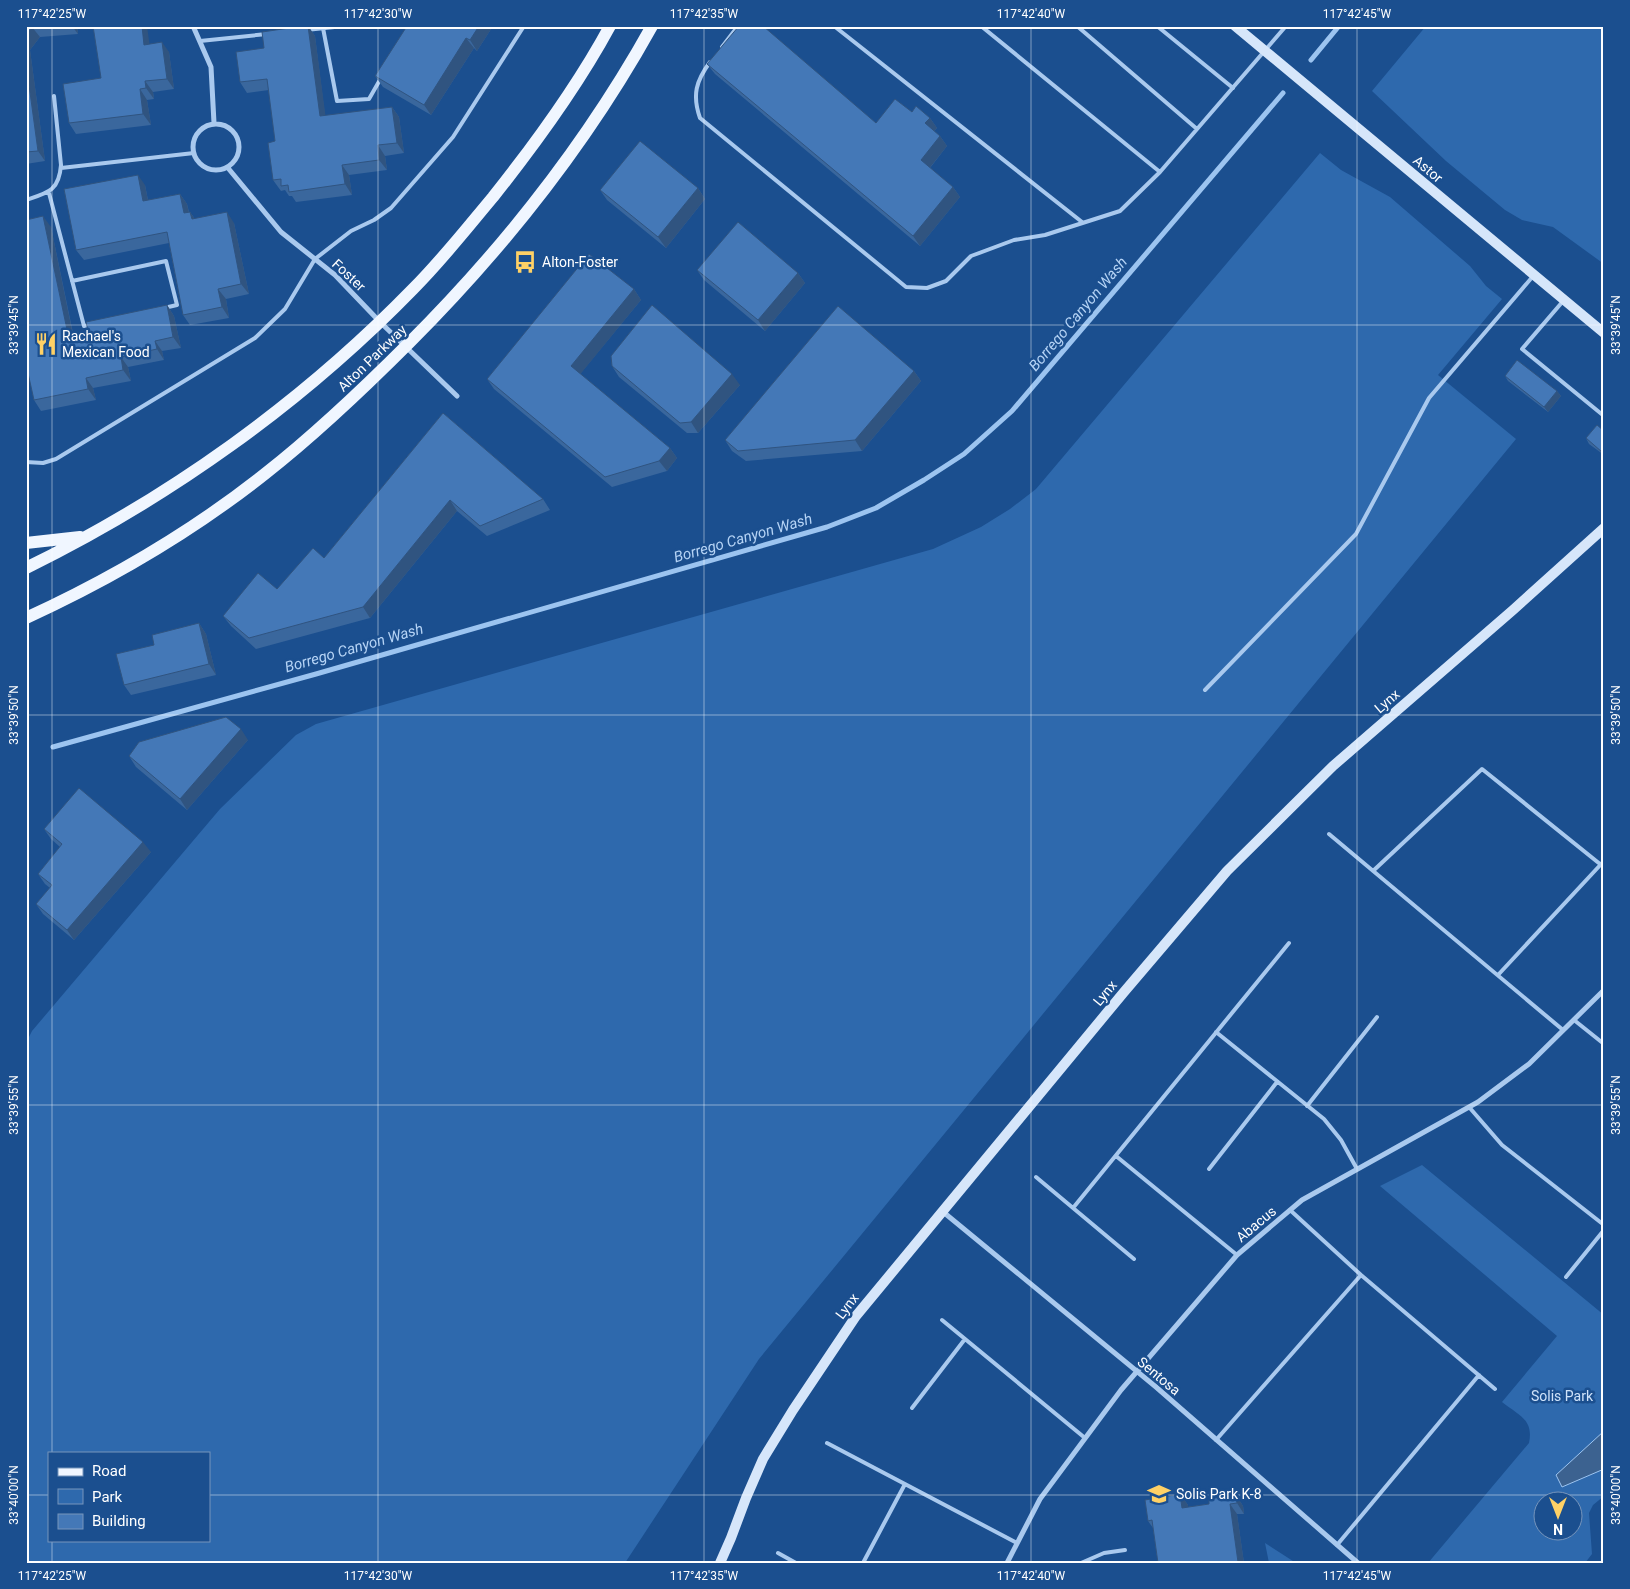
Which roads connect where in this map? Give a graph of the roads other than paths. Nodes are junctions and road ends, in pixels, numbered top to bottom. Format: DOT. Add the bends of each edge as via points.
graph roads {
  1 [pos="194,26"];
  2 [pos="344,26"];
  3 [pos="524,26"];
  4 [pos="610,26"];
  5 [pos="652,26"];
  6 [pos="738,26"];
  7 [pos="834,26"];
  8 [pos="981,26"];
  9 [pos="1077,26"];
  10 [pos="1157,26"];
  11 [pos="1235,26"];
  12 [pos="1286,26"];
  13 [pos="323,28"];
  14 [pos="304,30"];
  15 [pos="276,33"];
  16 [pos="200,41"];
  17 [pos="1265,51"];
  18 [pos="718,53"];
  19 [pos="712,60"];
  20 [pos="382,75"];
  21 [pos="1233,88"];
  22 [pos="54,96"];
  23 [pos="214,124"];
  24 [pos="1198,129"];
  25 [pos="194,153"];
  26 [pos="61,168"];
  27 [pos="228,168"];
  28 [pos="1160,172"];
  29 [pos="49,193"];
  30 [pos="26,200"];
  31 [pos="1082,222"];
  32 [pos="315,259"];
  33 [pos="1534,275"];
  34 [pos="72,281"];
  35 [pos="1564,300"];
  36 [pos="159,309"];
  37 [pos="380,322"];
  38 [pos="94,324"];
  39 [pos="1604,333"];
  40 [pos="406,346"];
  41 [pos="457,396"];
  42 [pos="1604,416"];
  43 [pos="26,462"];
  44 [pos="1604,528"];
  45 [pos="87,536"];
  46 [pos="26,543"];
  47 [pos="26,568"];
  48 [pos="26,618"];
  49 [pos="1205,690"];
  50 [pos="1328,834"];
  51 [pos="1602,862"];
  52 [pos="1373,871"];
  53 [pos="1289,942"];
  54 [pos="1498,975"];
  55 [pos="1604,990"];
  56 [pos="1377,1017"];
  57 [pos="1574,1020"];
  58 [pos="1563,1030"];
  59 [pos="1216,1032"];
  60 [pos="1604,1044"];
  61 [pos="1277,1082"];
  62 [pos="1307,1106"];
  63 [pos="1468,1107"];
  64 [pos="1116,1156"];
  65 [pos="1208,1169"];
  66 [pos="1358,1169"];
  67 [pos="1036,1177"];
  68 [pos="1073,1208"];
  69 [pos="1290,1210"];
  70 [pos="942,1211"];
  71 [pos="1604,1225"];
  72 [pos="1604,1230"];
  73 [pos="1237,1256"];
  74 [pos="1134,1259"];
  75 [pos="1361,1274"];
  76 [pos="1566,1277"];
  77 [pos="942,1320"];
  78 [pos="965,1339"];
  79 [pos="1137,1372"];
  80 [pos="1479,1374"];
  81 [pos="1495,1389"];
  82 [pos="912,1408"];
  83 [pos="1085,1438"];
  84 [pos="1216,1440"];
  85 [pos="827,1443"];
  86 [pos="905,1484"];
  87 [pos="1017,1543"];
  88 [pos="1337,1545"];
  89 [pos="1125,1550"];
  90 [pos="778,1553"];
  91 [pos="723,1560"];
  92 [pos="796,1563"];
  93 [pos="862,1563"];
  94 [pos="1007,1563"];
  95 [pos="1081,1563"];
  96 [pos="1358,1563"];
  1 -- 16 [label="street"];
  2 -- 13 [label="lane"];
  3 -- 32 [label="lane" via="453,138 391,208 352,231"];
  4 -- 37 [label="main road, Alton Parkway" via="524,158 451,248"];
  5 -- 40 [label="main road, Alton Parkway" via="599,112 546,188 487,261"];
  6 -- 18 [label="lane"];
  7 -- 31 [label="lane"];
  8 -- 28 [label="lane"];
  9 -- 24 [label="lane"];
  10 -- 21 [label="lane"];
  11 -- 17 [label="street, Astor"];
  12 -- 17 [label="lane"];
  13 -- 14 [label="lane"];
  13 -- 20 [label="lane" via="337,101 369,99"];
  15 -- 16 [label="lane"];
  16 -- 23 [label="street" via="210,67"];
  17 -- 21 [label="lane"];
  17 -- 33 [label="street, Astor"];
  19 -- 31 [label="lane" via="700,76 695,103 700,118 906,287 927,288 946,281 971,256 1014,240 1045,235"];
  21 -- 24 [label="lane"];
  22 -- 26 [label="lane"];
  23 -- 25 [label="street" via="198,132"];
  23 -- 27 [label="street" via="231,128 240,144 235,162"];
  24 -- 28 [label="lane"];
  25 -- 26 [label="lane"];
  25 -- 27 [label="street" via="202,166 210,170"];
  26 -- 29 [label="lane"];
  27 -- 32 [label="street, Foster" via="280,232"];
  28 -- 31 [label="lane" via="1120,210"];
  29 -- 30 [label="lane"];
  29 -- 34 [label="lane"];
  32 -- 37 [label="street, Foster"];
  32 -- 43 [label="lane" via="285,309 255,338 56,459 43,463"];
  33 -- 35 [label="street, Astor"];
  33 -- 49 [label="lane" via="1429,398 1356,534"];
  34 -- 36 [label="lane" via="166,261 177,305"];
  34 -- 38 [label="lane" via="84,326"];
  35 -- 39 [label="street, Astor"];
  35 -- 42 [label="lane" via="1522,349"];
  37 -- 40 [label="street, Foster"];
  37 -- 45 [label="main road, Alton Parkway" via="315,380 231,445 129,513"];
  40 -- 41 [label="street, Foster"];
  40 -- 48 [label="main road, Alton Parkway" via="322,426 220,507 140,558"];
  44 -- 70 [label="street, Lynx" via="1332,766 1227,871"];
  45 -- 46 [label="main road"];
  45 -- 47 [label="main road, Alton Parkway"];
  50 -- 52 [label="lane"];
  51 -- 52 [label="lane" via="1482,769"];
  51 -- 54 [label="lane"];
  52 -- 54 [label="lane"];
  53 -- 59 [label="lane"];
  54 -- 58 [label="lane"];
  55 -- 57 [label="street, Abacus"];
  56 -- 62 [label="lane"];
  57 -- 58 [label="street, Abacus"];
  57 -- 60 [label="lane"];
  58 -- 63 [label="street, Abacus" via="1529,1064"];
  59 -- 61 [label="lane"];
  59 -- 64 [label="lane"];
  61 -- 62 [label="lane"];
  61 -- 65 [label="lane"];
  62 -- 66 [label="lane" via="1324,1119 1341,1140"];
  63 -- 66 [label="street, Abacus"];
  63 -- 71 [label="lane" via="1502,1145"];
  64 -- 68 [label="lane"];
  64 -- 73 [label="lane"];
  66 -- 69 [label="street, Abacus"];
  67 -- 68 [label="lane"];
  68 -- 74 [label="lane"];
  69 -- 73 [label="street, Abacus"];
  69 -- 75 [label="lane"];
  70 -- 79 [label="street, Sentosa"];
  70 -- 91 [label="street, Lynx" via="856,1316 763,1459"];
  72 -- 76 [label="lane"];
  73 -- 79 [label="street, Abacus"];
  75 -- 80 [label="lane"];
  75 -- 84 [label="lane"];
  77 -- 78 [label="lane"];
  78 -- 82 [label="lane"];
  78 -- 83 [label="lane"];
  79 -- 83 [label="street, Abacus"];
  79 -- 84 [label="street, Sentosa"];
  80 -- 81 [label="lane"];
  80 -- 88 [label="lane"];
  83 -- 87 [label="street, Abacus" via="1040,1499"];
  84 -- 88 [label="street, Sentosa"];
  85 -- 86 [label="lane"];
  86 -- 87 [label="lane"];
  86 -- 93 [label="lane"];
  87 -- 94 [label="street, Abacus"];
  88 -- 96 [label="street, Sentosa"];
  89 -- 95 [label="lane"];
  90 -- 92 [label="lane"];
}
